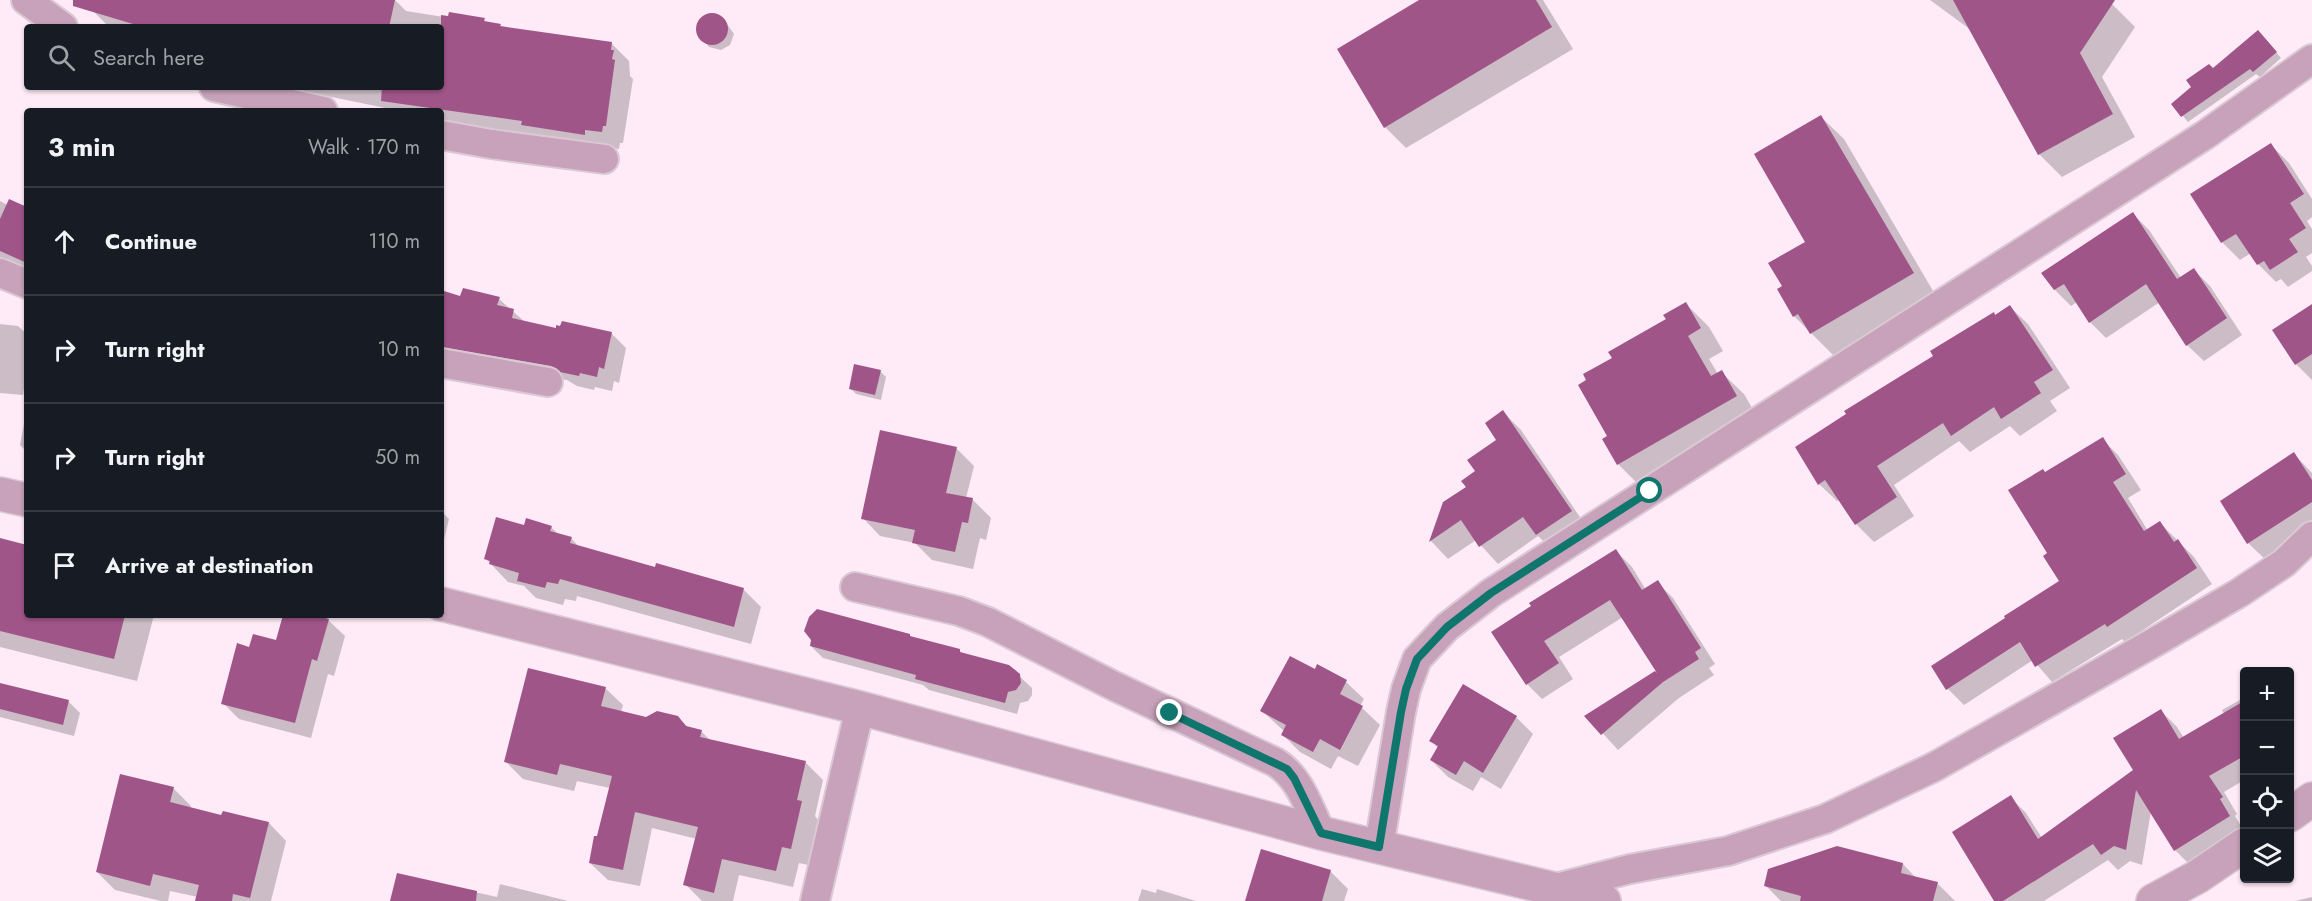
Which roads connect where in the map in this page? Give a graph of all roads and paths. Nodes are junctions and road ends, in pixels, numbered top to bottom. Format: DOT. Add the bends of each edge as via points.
graph roads {
  1 [pos="26,0"];
  2 [pos="59,24"];
  3 [pos="2312,59"];
  4 [pos="228,90"];
  5 [pos="309,108"];
  6 [pos="444,136"];
  7 [pos="604,159"];
  8 [pos="0,273"];
  9 [pos="24,283"];
  10 [pos="444,364"];
  11 [pos="548,382"];
  12 [pos="0,494"];
  13 [pos="24,499"];
  14 [pos="2312,536"];
  15 [pos="855,587"];
  16 [pos="444,605"];
  17 [pos="860,708"];
  18 [pos="2312,800"];
  19 [pos="2294,812"];
  20 [pos="1321,833"];
  21 [pos="1379,847"];
  22 [pos="2240,848"];
  23 [pos="1556,888"];
  24 [pos="815,901"];
  25 [pos="1604,901"];
  26 [pos="2153,901"];
  1 -- 2 [label="street"];
  3 -- 21 [label="street" via="2205,135 1491,593 1447,627 1417,659 1406,689"];
  4 -- 5 [label="street"];
  6 -- 7 [label="street"];
  8 -- 9 [label="street"];
  10 -- 11 [label="street"];
  12 -- 13 [label="street"];
  14 -- 23 [label="street" via="2284,563 2170,634 1934,767 1825,819 1728,852 1630,869"];
  15 -- 20 [label="street" via="959,611 988,622 1275,762 1294,778"];
  16 -- 17 [label="street"];
  17 -- 20 [label="street"];
  17 -- 24 [label="street"];
  18 -- 19 [label="street"];
  20 -- 21 [label="street"];
  21 -- 23 [label="street"];
  22 -- 26 [label="street"];
  23 -- 25 [label="street"];
}
